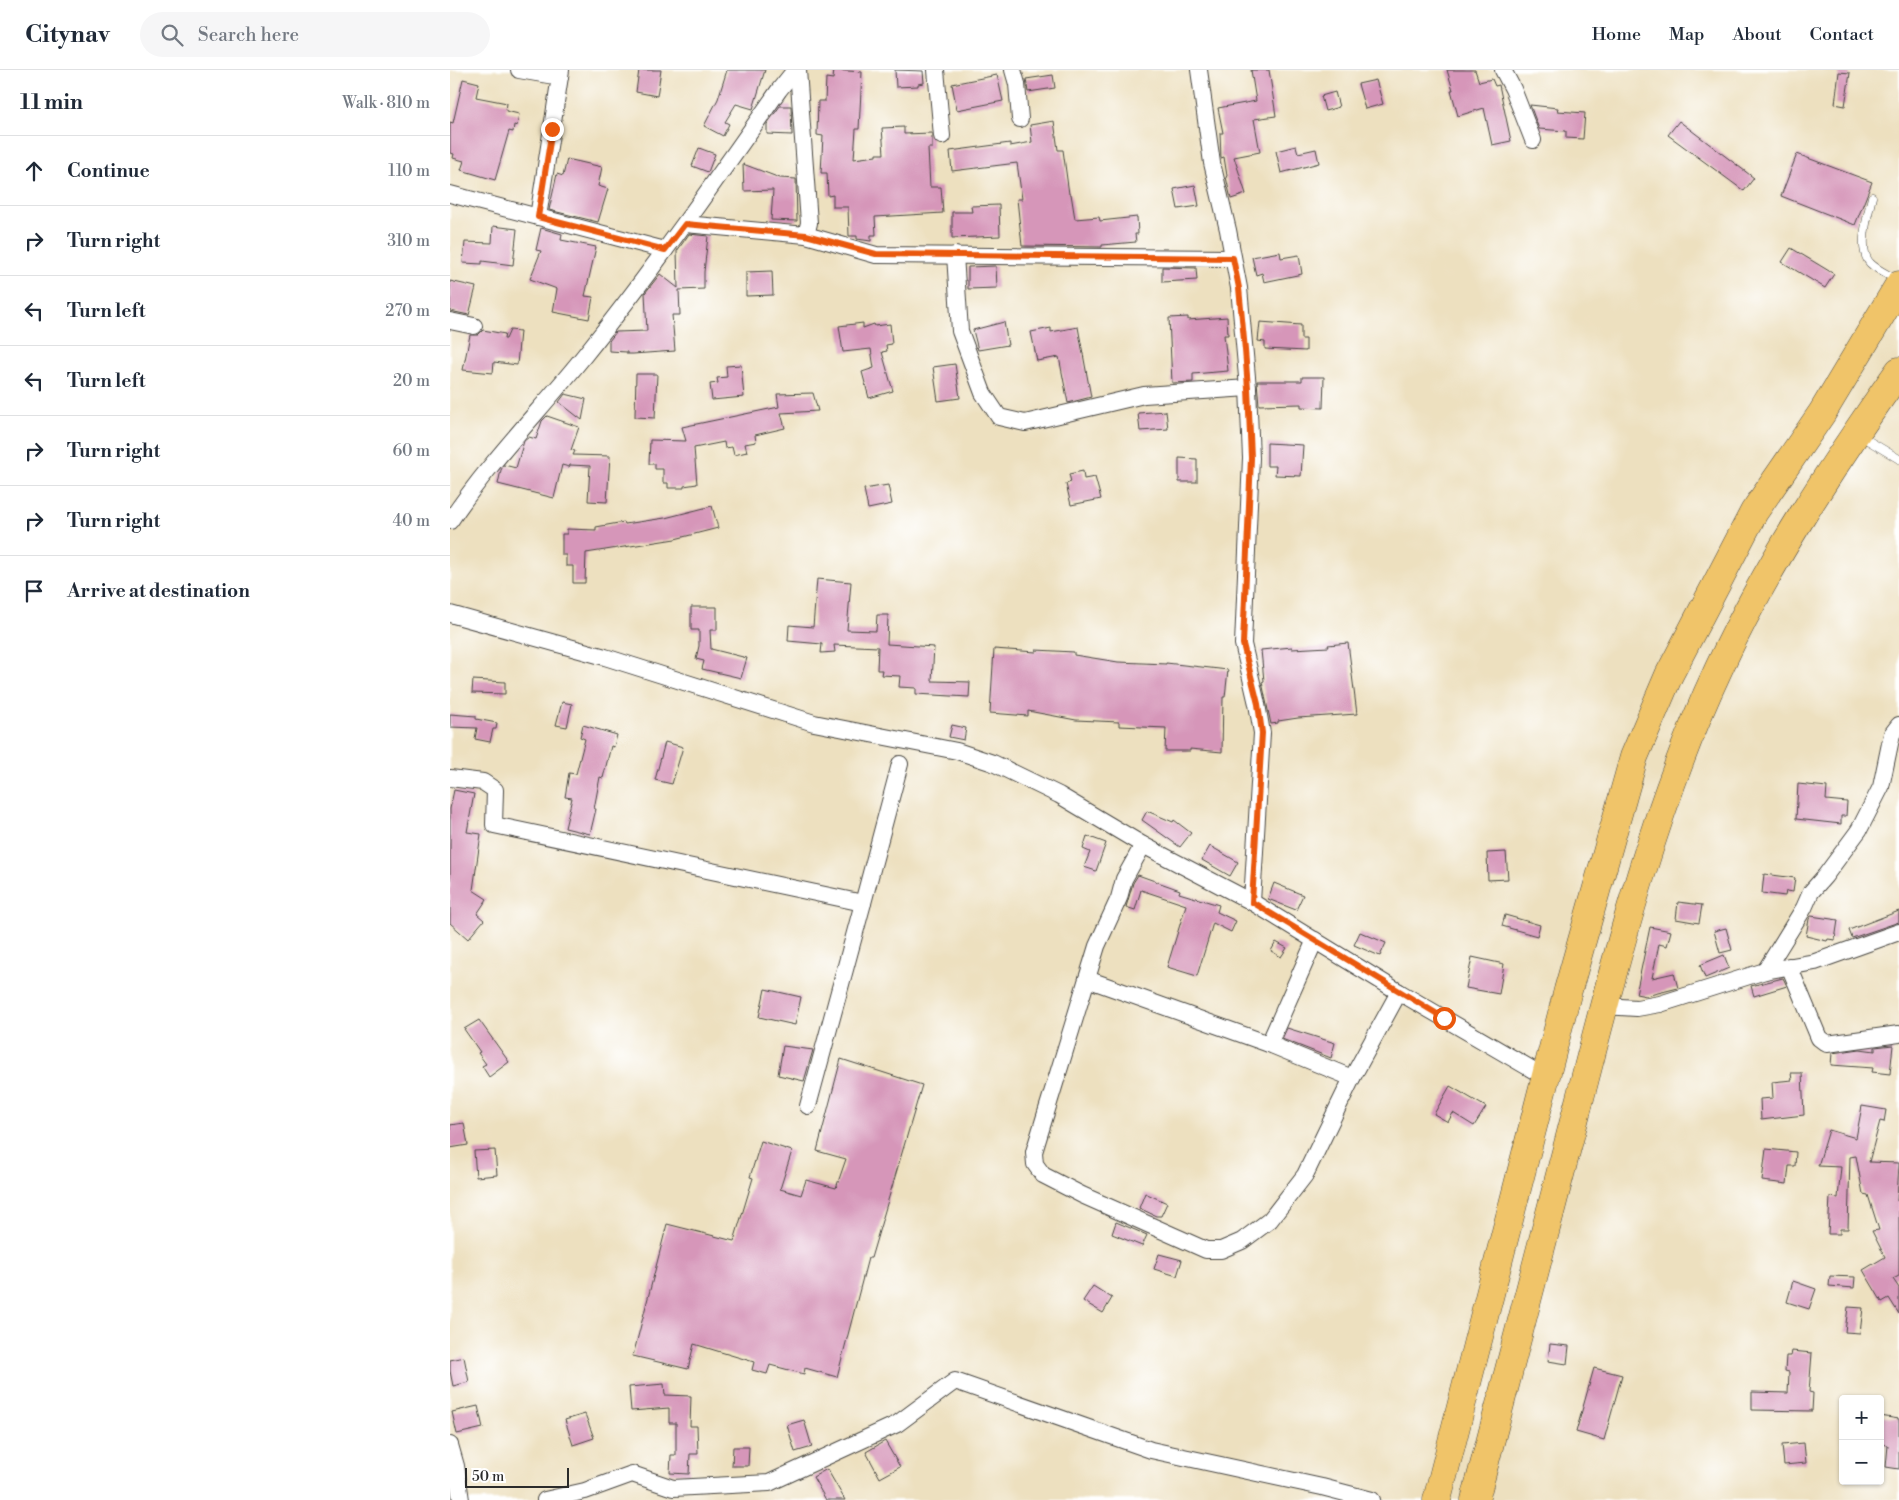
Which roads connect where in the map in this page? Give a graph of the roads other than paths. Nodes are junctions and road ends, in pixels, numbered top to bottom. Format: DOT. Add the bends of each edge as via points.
graph roads {
  1 [pos="519,70"];
  2 [pos="796,70"];
  3 [pos="936,70"];
  4 [pos="1013,70"];
  5 [pos="1199,70"];
  6 [pos="1503,70"];
  7 [pos="560,74"];
  8 [pos="1020,118"];
  9 [pos="942,136"];
  10 [pos="1533,140"];
  11 [pos="450,194"];
  12 [pos="1872,197"];
  13 [pos="538,217"];
  14 [pos="685,224"];
  15 [pos="806,235"];
  16 [pos="665,250"];
  17 [pos="955,255"];
  18 [pos="1233,258"];
  19 [pos="1899,281"];
  20 [pos="1899,285"];
  21 [pos="450,321"];
  22 [pos="474,326"];
  23 [pos="1899,371"];
  24 [pos="1248,388"];
  25 [pos="1856,432"];
  26 [pos="1899,459"];
  27 [pos="450,521"];
  28 [pos="450,614"];
  29 [pos="1899,724"];
  30 [pos="900,764"];
  31 [pos="450,778"];
  32 [pos="1144,845"];
  33 [pos="1252,902"];
  34 [pos="863,903"];
  35 [pos="1899,932"];
  36 [pos="1315,940"];
  37 [pos="1789,966"];
  38 [pos="1765,971"];
  39 [pos="1087,979"];
  40 [pos="1399,992"];
  41 [pos="1603,1006"];
  42 [pos="1899,1034"];
  43 [pos="1270,1044"];
  44 [pos="1545,1077"];
  45 [pos="1352,1078"];
  46 [pos="808,1106"];
  47 [pos="450,1445"];
  48 [pos="461,1500"];
  49 [pos="545,1500"];
  50 [pos="1372,1500"];
  51 [pos="1437,1500"];
  52 [pos="1475,1500"];
  1 -- 7 [label="street"];
  2 -- 14 [label="street"];
  2 -- 15 [label="street" via="809,222"];
  3 -- 9 [label="street"];
  4 -- 8 [label="street"];
  5 -- 18 [label="street" via="1212,163"];
  6 -- 10 [label="street"];
  7 -- 13 [label="street"];
  11 -- 13 [label="street"];
  12 -- 19 [label="lane" via="1864,255 1871,264"];
  13 -- 16 [label="street"];
  14 -- 15 [label="street"];
  14 -- 16 [label="street"];
  15 -- 17 [label="street" via="876,254"];
  16 -- 27 [label="street" via="584,356 467,495"];
  17 -- 18 [label="street"];
  17 -- 24 [label="street" via="960,331 983,393 999,418 1025,423 1144,395"];
  18 -- 24 [label="street" via="1239,288"];
  20 -- 44 [label="highway" via="1822,412 1754,512 1669,675 1634,757"];
  21 -- 22 [label="street"];
  23 -- 25 [label="highway"];
  24 -- 33 [label="street" via="1251,458 1243,644 1262,733"];
  25 -- 26 [label="lane"];
  25 -- 41 [label="highway" via="1763,581 1718,669 1684,751 1646,859"];
  28 -- 32 [label="street" via="605,657 814,723 957,750 993,762 1059,795"];
  29 -- 38 [label="street" via="1892,734 1881,788 1859,830 1811,892"];
  30 -- 34 [label="street"];
  31 -- 34 [label="street" via="483,782 495,790 494,825"];
  32 -- 33 [label="street"];
  32 -- 39 [label="street" via="1124,879"];
  33 -- 36 [label="street"];
  34 -- 46 [label="street"];
  35 -- 37 [label="street" via="1815,962"];
  36 -- 40 [label="street"];
  36 -- 43 [label="street"];
  37 -- 38 [label="street"];
  37 -- 42 [label="street" via="1823,1042"];
  38 -- 41 [label="street" via="1660,1004 1637,1008"];
  39 -- 43 [label="street"];
  39 -- 45 [label="street" via="1034,1152 1035,1164 1043,1175 1082,1196 1206,1250 1221,1250 1242,1241 1270,1220 1305,1175"];
  40 -- 44 [label="street"];
  40 -- 45 [label="street"];
  41 -- 52 [label="highway"];
  43 -- 45 [label="street"];
  44 -- 51 [label="highway"];
  47 -- 48 [label="street"];
  49 -- 50 [label="street" via="585,1491 632,1474 673,1488 769,1483 896,1424 955,1381 1151,1450"];
}
